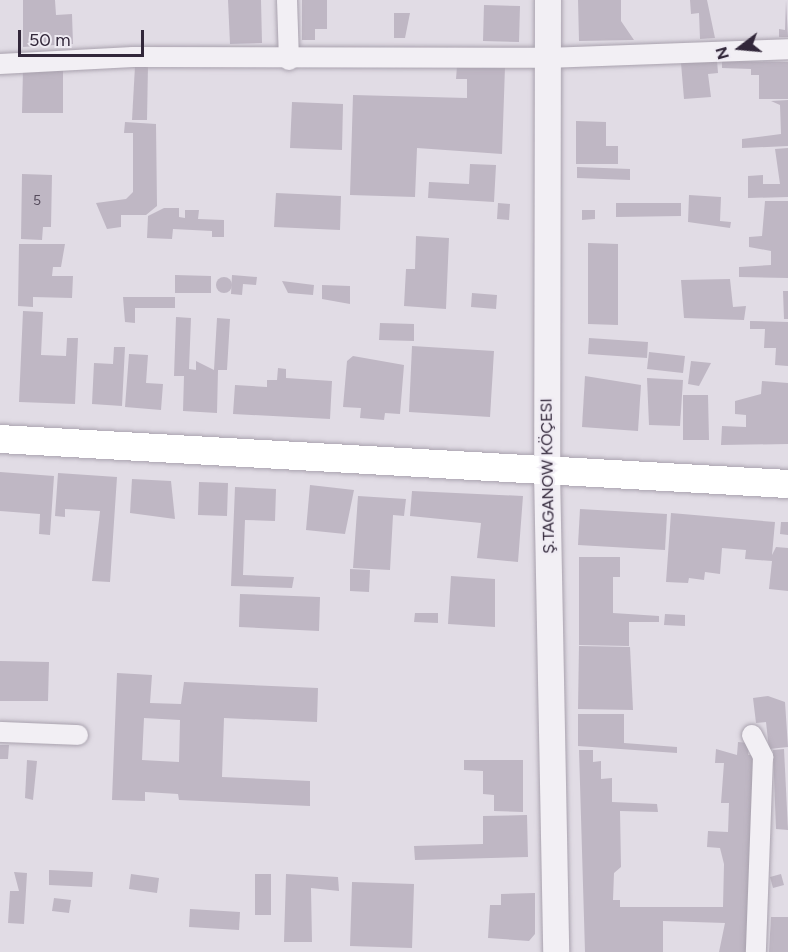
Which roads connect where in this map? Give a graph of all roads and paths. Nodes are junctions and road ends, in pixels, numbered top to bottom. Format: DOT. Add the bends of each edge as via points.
graph roads {
  1 [pos="287,0"];
  2 [pos="548,0"];
  3 [pos="788,49"];
  4 [pos="546,58"];
  5 [pos="289,60"];
  6 [pos="0,64"];
  7 [pos="0,439"];
  8 [pos="547,471"];
  9 [pos="788,484"];
  10 [pos="0,732"];
  11 [pos="78,735"];
  12 [pos="752,735"];
  13 [pos="556,952"];
  14 [pos="756,952"];
  1 -- 5 [label="street"];
  2 -- 4 [label="street, Ş.TAGANOW KÖÇESI"];
  3 -- 4 [label="street"];
  4 -- 5 [label="street"];
  4 -- 8 [label="street, Ş.TAGANOW KÖÇESI"];
  5 -- 6 [label="street" via="133,57"];
  7 -- 8 [label="main road"];
  8 -- 9 [label="main road"];
  8 -- 13 [label="street, Ş.TAGANOW KÖÇESI"];
  10 -- 11 [label="street"];
  12 -- 14 [label="street" via="763,757"];
}
